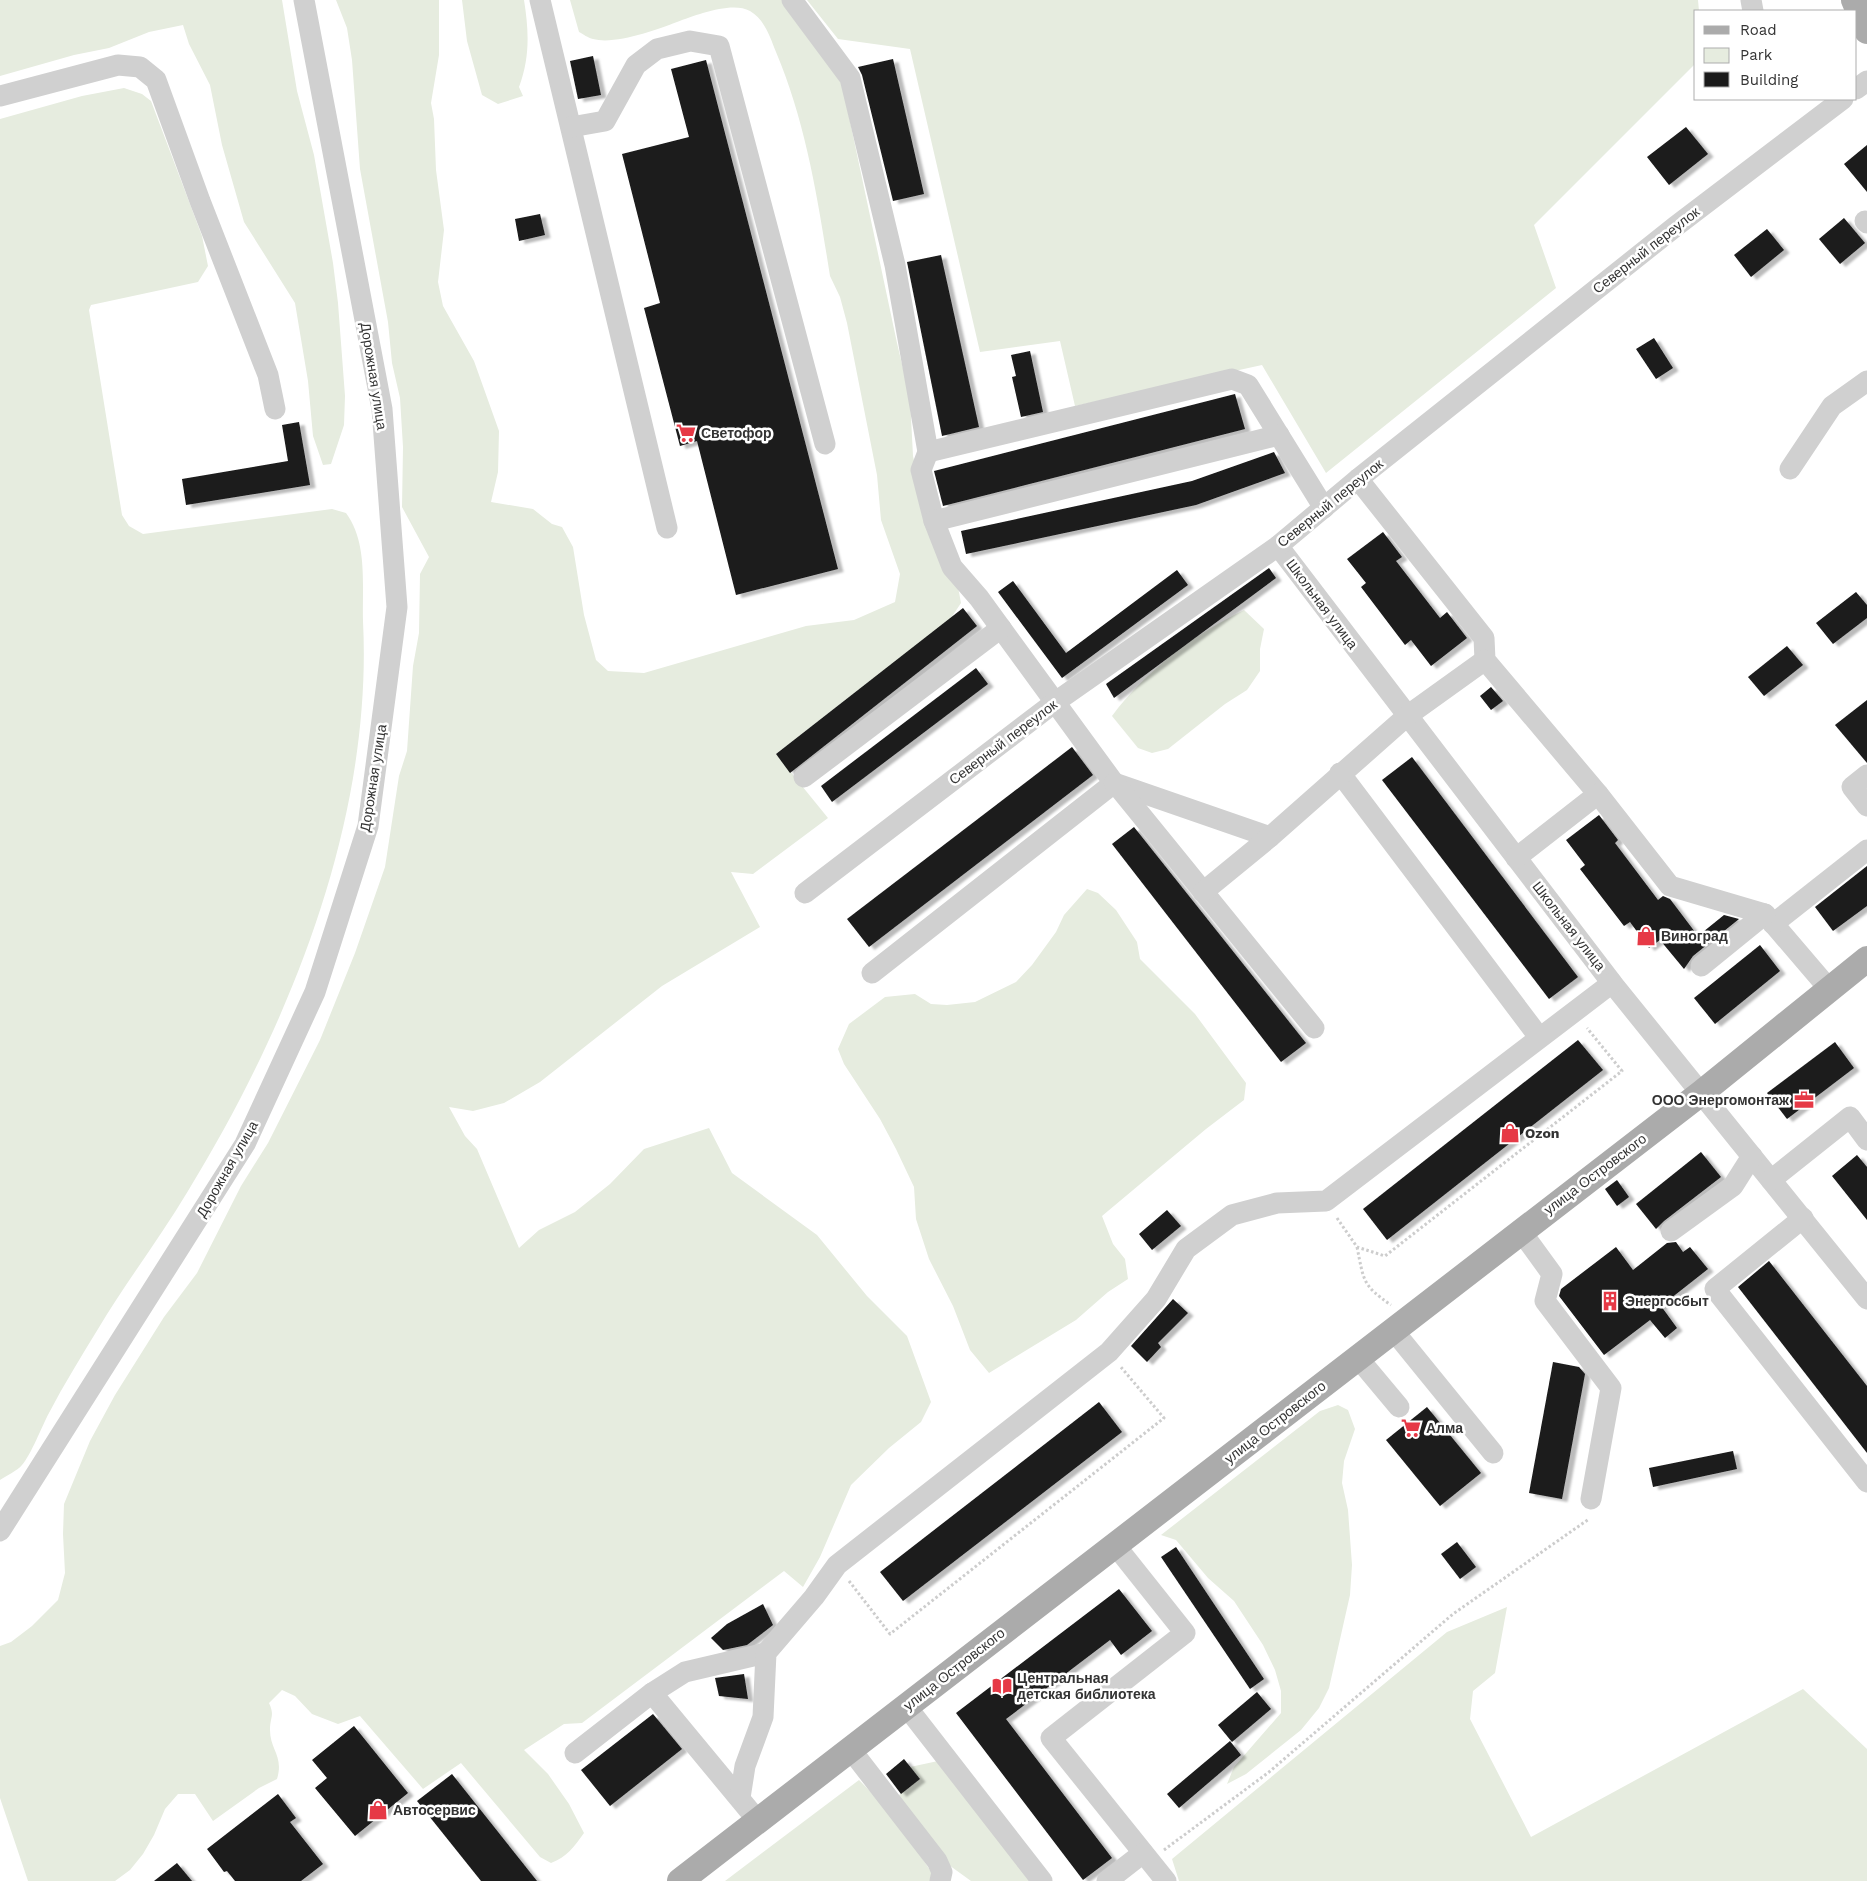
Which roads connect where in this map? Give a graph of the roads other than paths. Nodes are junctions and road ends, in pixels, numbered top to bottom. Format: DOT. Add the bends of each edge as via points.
graph roads {
  1 [pos="304,0"];
  2 [pos="540,0"];
  3 [pos="792,0"];
  4 [pos="1854,0"];
  5 [pos="1867,32"];
  6 [pos="0,96"];
  7 [pos="1842,100"];
  8 [pos="570,127"];
  9 [pos="1867,381"];
  10 [pos="275,409"];
  11 [pos="1279,435"];
  12 [pos="825,444"];
  13 [pos="928,452"];
  14 [pos="1790,469"];
  15 [pos="1358,480"];
  16 [pos="1324,508"];
  17 [pos="934,521"];
  18 [pos="667,528"];
  19 [pos="1278,546"];
  20 [pos="1001,628"];
  21 [pos="1485,660"];
  22 [pos="1054,702"];
  23 [pos="1407,716"];
  24 [pos="1340,773"];
  25 [pos="1867,775"];
  26 [pos="804,777"];
  27 [pos="1114,783"];
  28 [pos="1598,794"];
  29 [pos="1867,806"];
  30 [pos="1270,837"];
  31 [pos="1867,850"];
  32 [pos="1516,858"];
  33 [pos="1203,892"];
  34 [pos="805,893"];
  35 [pos="1769,919"];
  36 [pos="1867,960"];
  37 [pos="1701,966"];
  38 [pos="872,973"];
  39 [pos="1612,983"];
  40 [pos="1830,990"];
  41 [pos="1314,1028"];
  42 [pos="1539,1037"];
  43 [pos="1700,1094"];
  44 [pos="1867,1140"];
  45 [pos="1752,1156"];
  46 [pos="1772,1180"];
  47 [pos="1803,1218"];
  48 [pos="1520,1230"];
  49 [pos="1671,1231"];
  50 [pos="1867,1299"];
  51 [pos="1400,1325"];
  52 [pos="1358,1358"];
  53 [pos="1398,1407"];
  54 [pos="1493,1453"];
  55 [pos="1867,1482"];
  56 [pos="1591,1499"];
  57 [pos="0,1531"];
  58 [pos="1115,1545"];
  59 [pos="766,1652"];
  60 [pos="652,1692"];
  61 [pos="906,1706"];
  62 [pos="851,1750"];
  63 [pos="575,1753"];
  64 [pos="740,1798"];
  65 [pos="758,1821"];
  66 [pos="1146,1857"];
  67 [pos="680,1881"];
  68 [pos="940,1881"];
  69 [pos="1042,1881"];
  70 [pos="1107,1881"];
  71 [pos="1166,1881"];
  1 -- 57 [label="street, Дорожная улица" via="382,409 388,478 397,607 368,826 316,992 245,1144"];
  2 -- 8 [label="street"];
  3 -- 13 [label="street" via="850,78 895,266"];
  4 -- 5 [label="main road"];
  6 -- 10 [label="street" via="118,65 140,67 156,80 268,375"];
  7 -- 15 [label="street, Северный переулок" via="1676,226"];
  8 -- 12 [label="street" via="605,121 636,65 657,49 690,41 719,46"];
  8 -- 18 [label="street"];
  9 -- 14 [label="street" via="1832,406"];
  11 -- 13 [label="street" via="1248,386 1232,379"];
  11 -- 16 [label="street"];
  11 -- 17 [label="street"];
  13 -- 17 [label="street" via="921,470"];
  15 -- 16 [label="street, Северный переулок"];
  15 -- 21 [label="street" via="1484,638"];
  16 -- 19 [label="street, Северный переулок"];
  17 -- 20 [label="street" via="952,567"];
  19 -- 22 [label="street, Северный переулок"];
  19 -- 23 [label="street, Школьная улица"];
  20 -- 22 [label="street"];
  20 -- 26 [label="street"];
  21 -- 23 [label="street"];
  21 -- 28 [label="street"];
  22 -- 27 [label="street"];
  22 -- 34 [label="street, Северный переулок"];
  23 -- 24 [label="street"];
  23 -- 32 [label="street, Школьная улица"];
  24 -- 30 [label="street"];
  24 -- 42 [label="street"];
  25 -- 29 [label="street" via="1852,787"];
  27 -- 30 [label="street"];
  27 -- 33 [label="street"];
  27 -- 38 [label="street"];
  28 -- 32 [label="street"];
  28 -- 35 [label="street" via="1670,886"];
  30 -- 33 [label="street"];
  31 -- 35 [label="street"];
  32 -- 39 [label="street, Школьная улица"];
  33 -- 41 [label="street"];
  35 -- 37 [label="street"];
  35 -- 40 [label="street"];
  36 -- 40 [label="main road, улица Островского"];
  39 -- 42 [label="street"];
  39 -- 43 [label="street, Школьная улица"];
  40 -- 43 [label="main road, улица Островского"];
  42 -- 59 [label="street" via="1326,1201 1278,1203 1232,1215 1186,1248 1156,1299 1109,1352 837,1565"];
  43 -- 45 [label="street, Школьная улица"];
  43 -- 48 [label="main road, улица Островского"];
  44 -- 46 [label="street" via="1850,1117"];
  45 -- 46 [label="street, Школьная улица"];
  45 -- 49 [label="street" via="1733,1186"];
  46 -- 47 [label="street, Школьная улица"];
  47 -- 50 [label="street, Школьная улица"];
  47 -- 55 [label="street" via="1715,1289"];
  48 -- 51 [label="main road, улица Островского"];
  48 -- 56 [label="street" via="1552,1274 1545,1301 1611,1388"];
  51 -- 52 [label="main road, улица Островского"];
  51 -- 54 [label="street"];
  52 -- 53 [label="street"];
  52 -- 58 [label="main road, улица Островского"];
  58 -- 61 [label="main road, улица Островского"];
  58 -- 66 [label="street" via="1185,1633 1051,1738"];
  59 -- 60 [label="street" via="685,1672"];
  59 -- 64 [label="street" via="763,1716 745,1766"];
  60 -- 63 [label="street"];
  60 -- 64 [label="street"];
  61 -- 62 [label="main road, улица Островского"];
  61 -- 69 [label="street"];
  62 -- 65 [label="main road, улица Островского"];
  62 -- 68 [label="street" via="937,1861 942,1872"];
  64 -- 65 [label="street"];
  65 -- 67 [label="main road, улица Островского"];
  66 -- 70 [label="street"];
  66 -- 71 [label="street"];
}
